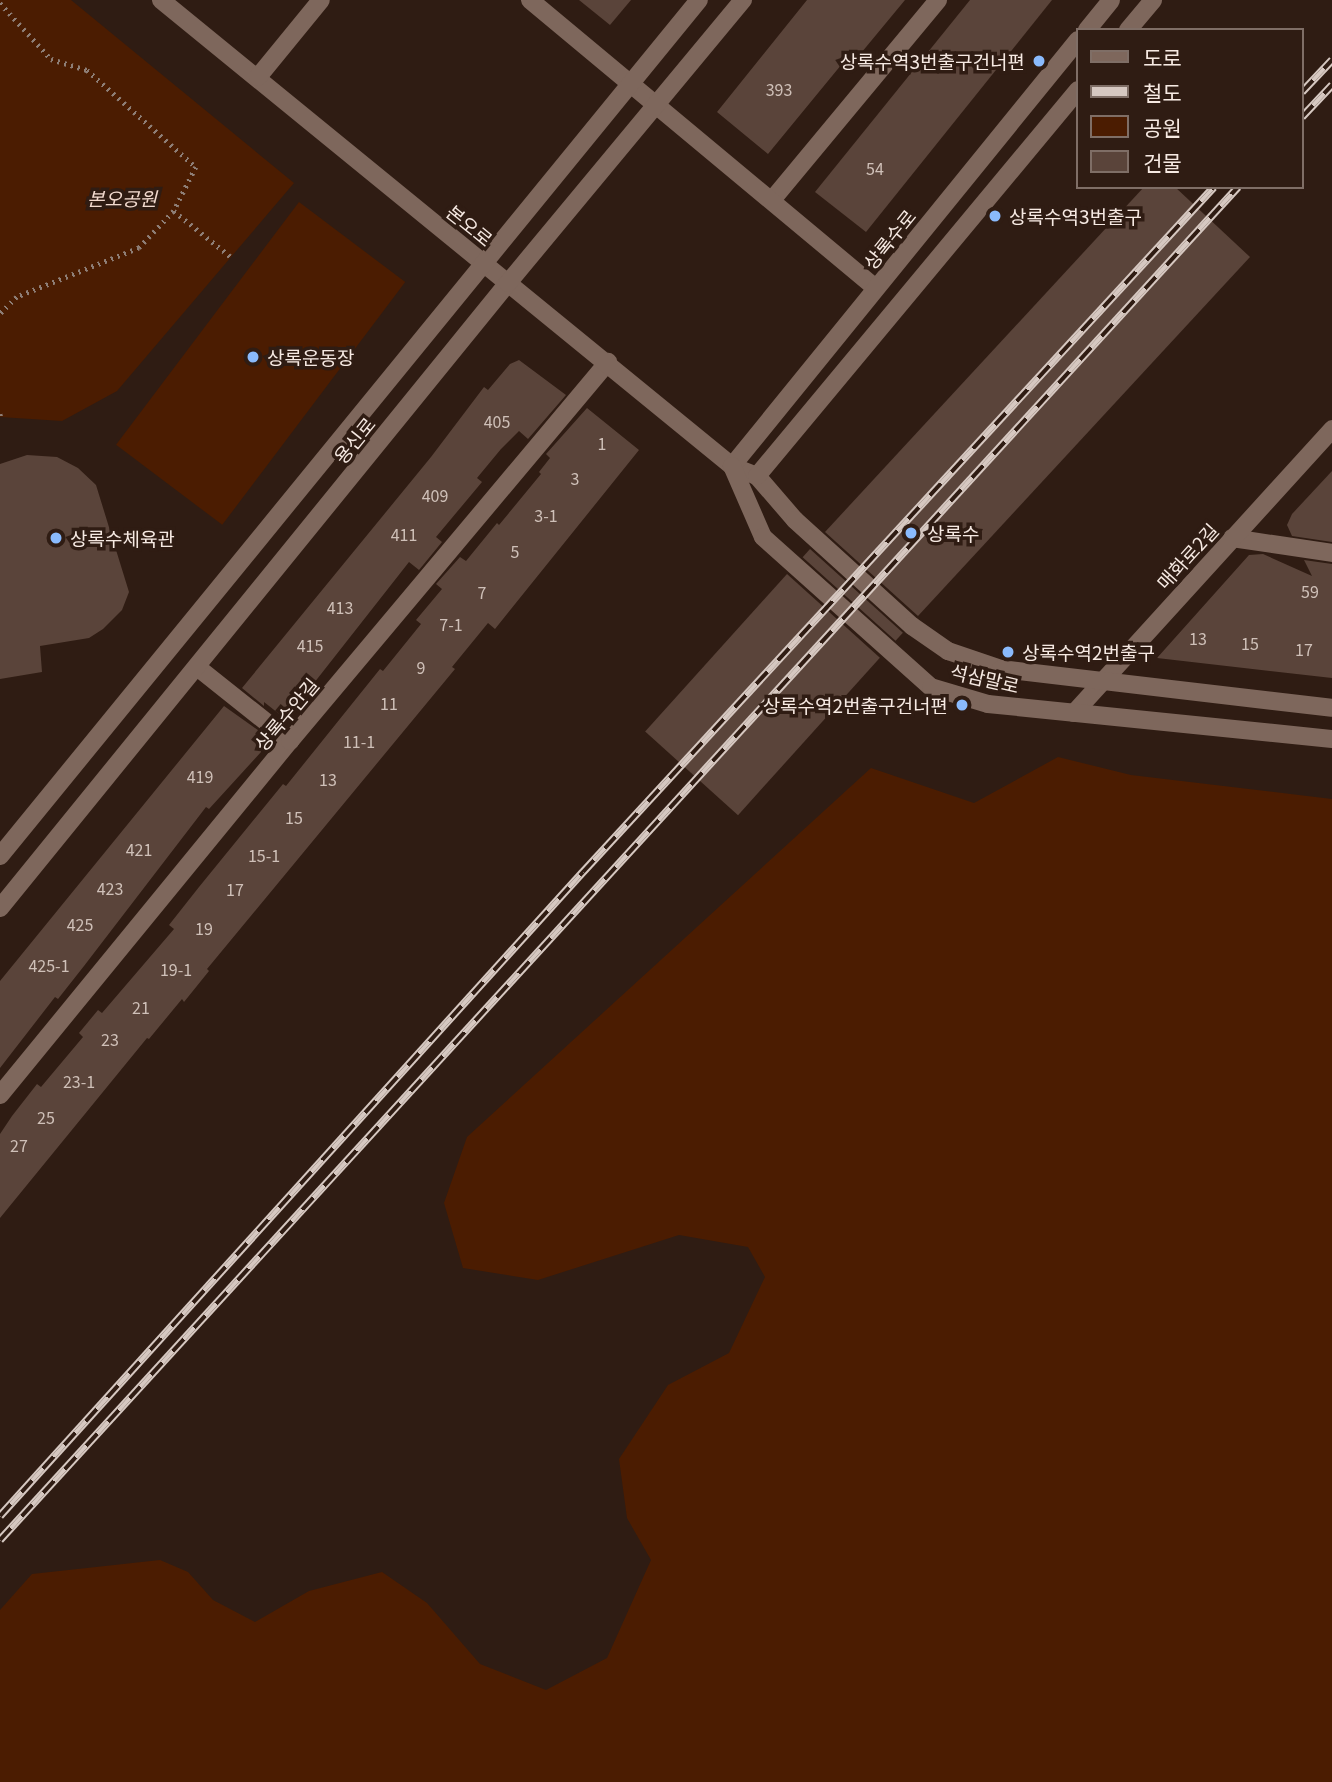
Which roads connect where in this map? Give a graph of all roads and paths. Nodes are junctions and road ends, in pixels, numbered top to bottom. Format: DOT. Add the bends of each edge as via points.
graph roads {
  1 [pos="161,0"];
  2 [pos="321,0"];
  3 [pos="530,0"];
  4 [pos="699,0"];
  5 [pos="743,0"];
  6 [pos="938,0"];
  7 [pos="1111,0"];
  8 [pos="1153,0"];
  9 [pos="0,3"];
  10 [pos="1089,28"];
  11 [pos="1130,28"];
  12 [pos="1076,42"];
  13 [pos="258,77"];
  14 [pos="631,82"];
  15 [pos="1076,92"];
  16 [pos="657,104"];
  17 [pos="772,201"];
  18 [pos="174,211"];
  19 [pos="231,257"];
  20 [pos="484,263"];
  21 [pos="508,283"];
  22 [pos="876,288"];
  23 [pos="0,314"];
  24 [pos="608,362"];
  25 [pos="1332,429"];
  26 [pos="732,466"];
  27 [pos="757,476"];
  28 [pos="1232,538"];
  29 [pos="1332,553"];
  30 [pos="197,667"];
  31 [pos="1101,682"];
  32 [pos="1332,709"];
  33 [pos="1074,713"];
  34 [pos="1332,739"];
  35 [pos="290,741"];
  36 [pos="0,856"];
  37 [pos="0,908"];
  38 [pos="0,1095"];
  1 -- 13 [label="street, 본오로"];
  2 -- 13 [label="street"];
  3 -- 14 [label="street"];
  4 -- 14 [label="street, 용신로"];
  5 -- 16 [label="street, 용신로"];
  6 -- 17 [label="street"];
  7 -- 10 [label="street"];
  8 -- 11 [label="street"];
  9 -- 18 [label="path" via="51,59 87,70 196,167"];
  12 -- 22 [label="street, 상록수로"];
  13 -- 20 [label="street, 본오로"];
  14 -- 16 [label="street"];
  14 -- 20 [label="street, 용신로"];
  15 -- 27 [label="street"];
  16 -- 17 [label="street"];
  16 -- 21 [label="street, 용신로"];
  17 -- 22 [label="street"];
  18 -- 19 [label="path"];
  18 -- 23 [label="path" via="139,247 18,297"];
  20 -- 21 [label="street, 본오로"];
  20 -- 36 [label="street, 용신로"];
  21 -- 24 [label="street, 본오로"];
  21 -- 30 [label="street, 용신로"];
  22 -- 26 [label="street, 상록수로"];
  24 -- 26 [label="street, 본오로"];
  24 -- 35 [label="street, 상록수안길"];
  25 -- 28 [label="street, 매화로2길"];
  26 -- 27 [label="street, 본오로"];
  26 -- 33 [label="street, 석삼말로" via="763,537 931,687 988,704"];
  27 -- 31 [label="street, 석삼말로" via="795,520 912,625 948,651 1001,669"];
  28 -- 29 [label="street"];
  28 -- 31 [label="street, 매화로2길"];
  30 -- 35 [label="street"];
  30 -- 37 [label="street, 용신로"];
  31 -- 32 [label="street, 석삼말로"];
  31 -- 33 [label="street, 매화로2길"];
  33 -- 34 [label="street, 석삼말로"];
  35 -- 38 [label="street, 상록수안길"];
}
